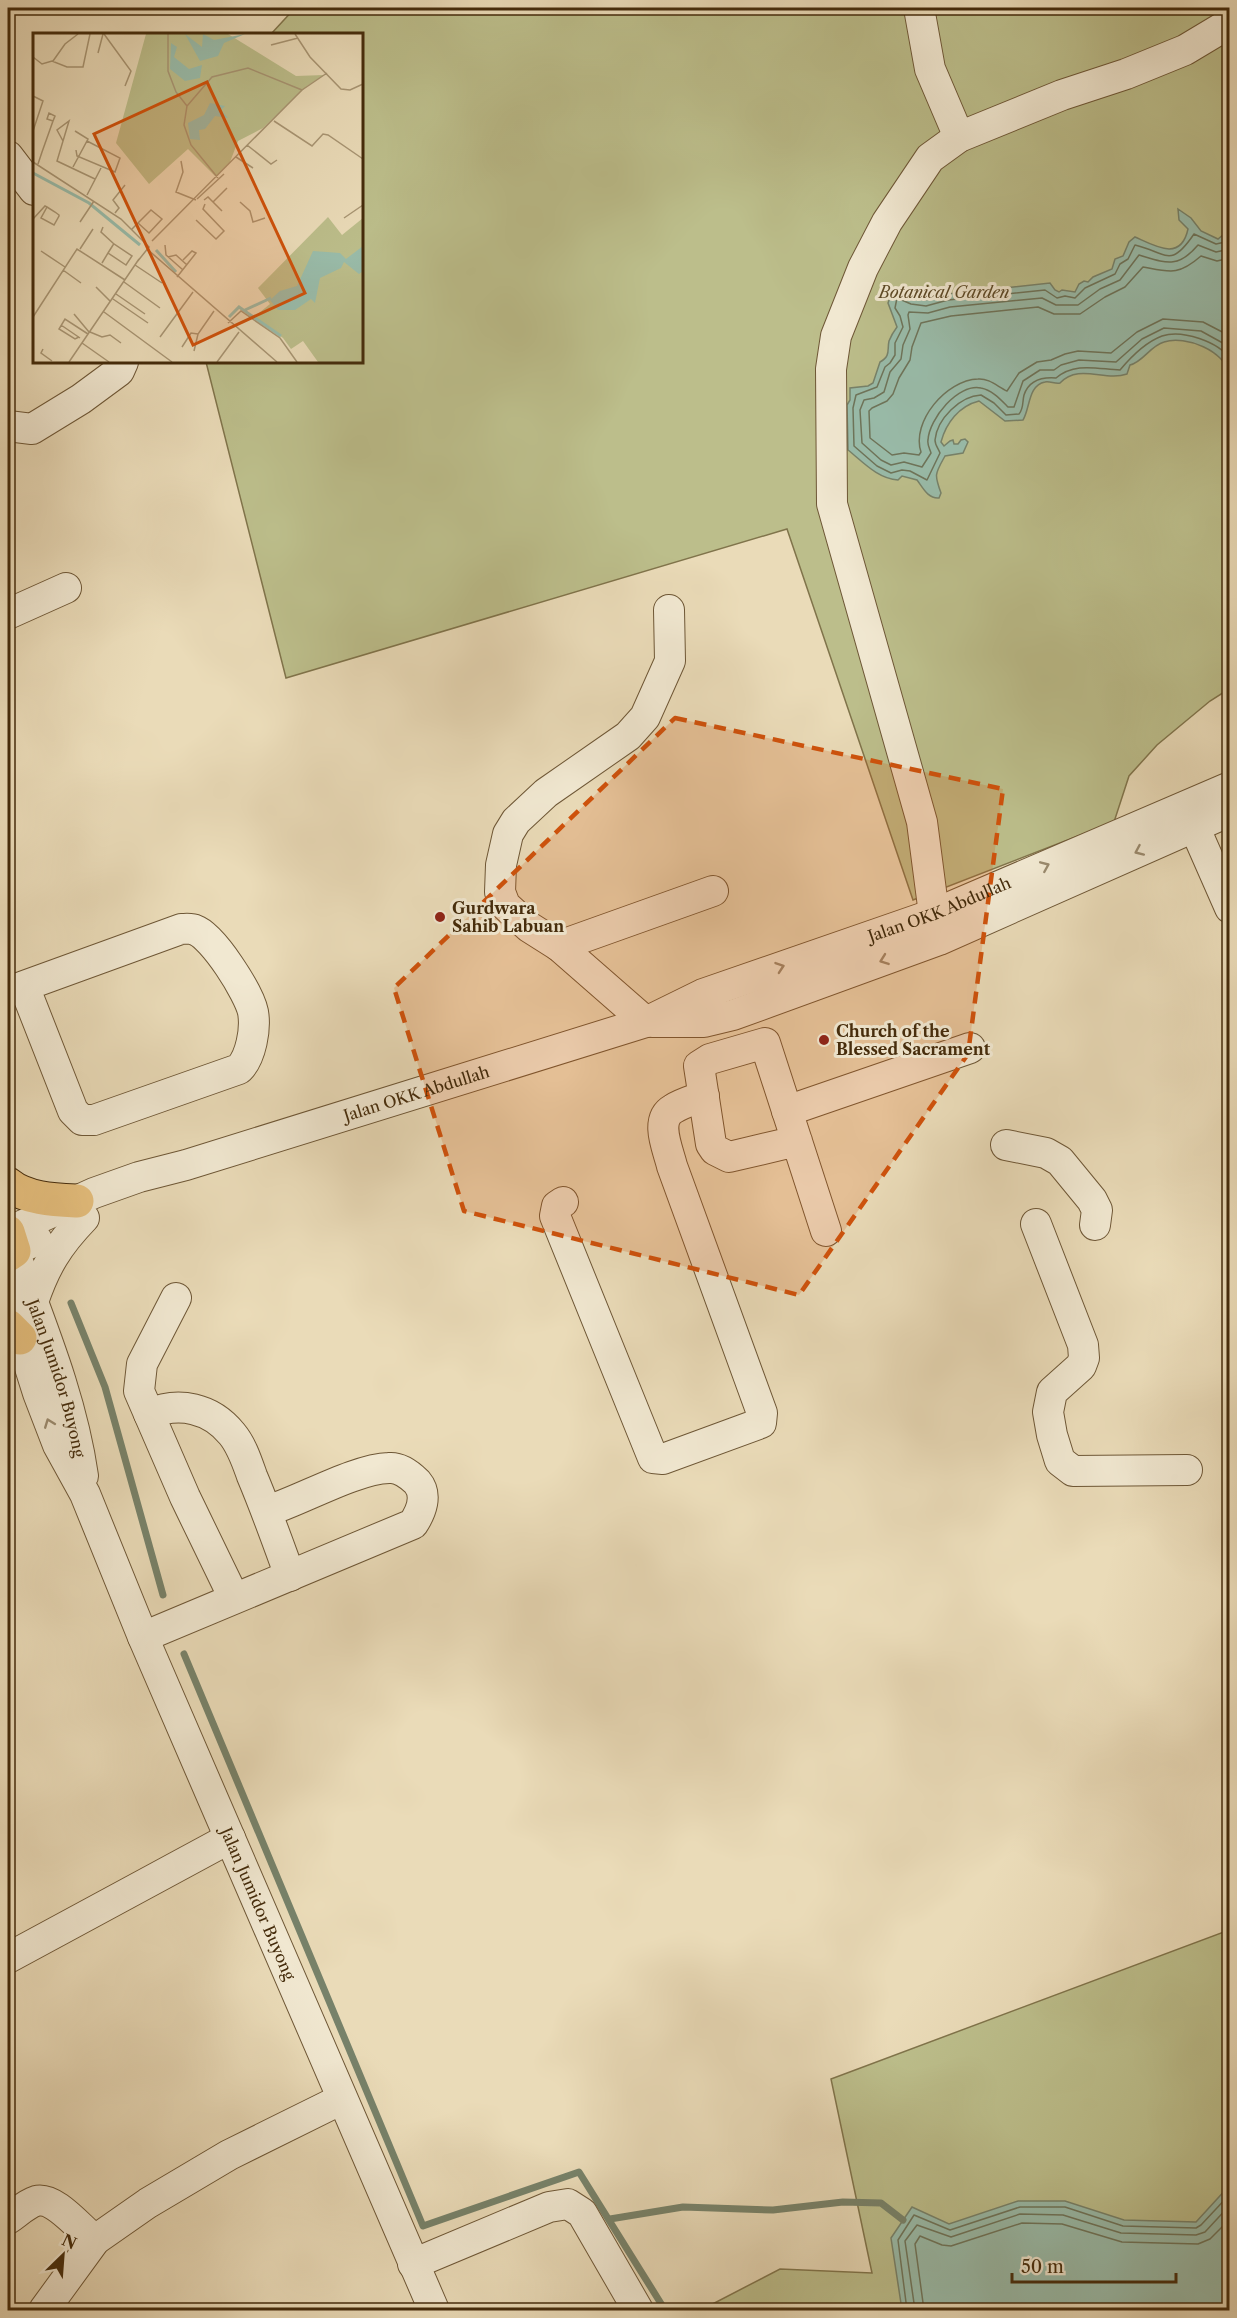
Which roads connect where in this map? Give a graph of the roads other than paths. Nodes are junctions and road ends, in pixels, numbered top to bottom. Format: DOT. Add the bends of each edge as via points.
graph roads {
  1 [pos="920,8"];
  2 [pos="1230,23"];
  3 [pos="959,137"];
  4 [pos="8,156"];
  5 [pos="33,189"];
  6 [pos="123,363"];
  7 [pos="8,426"];
  8 [pos="66,588"];
  9 [pos="669,610"];
  10 [pos="8,614"];
  11 [pos="1230,787"];
  12 [pos="1230,811"];
  13 [pos="1189,816"];
  14 [pos="713,891"];
  15 [pos="1230,908"];
  16 [pos="934,914"];
  17 [pos="559,946"];
  18 [pos="725,987"];
  19 [pos="16,989"];
  20 [pos="733,1015"];
  21 [pos="646,1022"];
  22 [pos="704,1023"];
  23 [pos="970,1048"];
  24 [pos="741,1050"];
  25 [pos="710,1059"];
  26 [pos="704,1096"];
  27 [pos="788,1111"];
  28 [pos="797,1142"];
  29 [pos="1006,1145"];
  30 [pos="8,1184"];
  31 [pos="563,1202"];
  32 [pos="81,1210"];
  33 [pos="1036,1224"];
  34 [pos="1095,1225"];
  35 [pos="826,1231"];
  36 [pos="9,1243"];
  37 [pos="176,1298"];
  38 [pos="20,1300"];
  39 [pos="14,1332"];
  40 [pos="149,1414"];
  41 [pos="1187,1470"];
  42 [pos="85,1494"];
  43 [pos="267,1511"];
  44 [pos="290,1576"];
  45 [pos="234,1598"];
  46 [pos="143,1636"];
  47 [pos="231,1838"];
  48 [pos="8,1958"];
  49 [pos="342,2099"];
  50 [pos="8,2219"];
  51 [pos="95,2241"];
  52 [pos="413,2264"];
  53 [pos="44,2310"];
  54 [pos="434,2310"];
  55 [pos="638,2310"];
  1 -- 3 [label="street" via="930,69"];
  2 -- 3 [label="street" via="1185,50"];
  3 -- 16 [label="street" via="930,158 887,222 850,296 836,336 831,369 832,504 922,822"];
  4 -- 5 [label="street"];
  6 -- 7 [label="street" via="119,371 91,392 32,429"];
  8 -- 10 [label="street"];
  9 -- 17 [label="street" via="670,661 645,717 628,736 546,793 508,834 501,865 500,892 505,905 529,927"];
  11 -- 13 [label="street, Jalan OKK Abdullah"];
  12 -- 13 [label="street, Jalan OKK Abdullah"];
  13 -- 15 [label="street"];
  16 -- 13 [label="street, Jalan OKK Abdullah, one-way"];
  13 -- 20 [label="street, Jalan OKK Abdullah, one-way" via="939,940"];
  14 -- 17 [label="street"];
  18 -- 16 [label="street, Jalan OKK Abdullah, one-way"];
  17 -- 21 [label="street"];
  18 -- 20 [label="street"];
  18 -- 21 [label="street, Jalan OKK Abdullah"];
  19 -- 19 [label="street" via="181,929 194,929 205,936 237,976 253,1012 249,1053 239,1069 94,1120 82,1120 73,1111"];
  20 -- 22 [label="street, Jalan OKK Abdullah"];
  20 -- 24 [label="street"];
  21 -- 22 [label="street, Jalan OKK Abdullah"];
  21 -- 32 [label="street, Jalan OKK Abdullah" via="139,1177"];
  22 -- 25 [label="street"];
  23 -- 27 [label="street"];
  24 -- 25 [label="street"];
  24 -- 27 [label="street" via="765,1043"];
  25 -- 26 [label="street" via="699,1066"];
  26 -- 28 [label="street" via="711,1144 721,1154 729,1157"];
  26 -- 31 [label="street" via="666,1114 664,1137 762,1413 761,1423 663,1459 653,1458 555,1216 556,1206"];
  27 -- 28 [label="street"];
  28 -- 35 [label="street"];
  29 -- 34 [label="street" via="1046,1153 1060,1161 1092,1200 1097,1210"];
  30 -- 32 [label="main road"];
  32 -- 36 [label="street, Jalan OKK Abdullah"];
  32 -- 38 [label="street" via="66,1238"];
  33 -- 41 [label="street" via="1083,1345 1081,1366 1052,1392 1048,1412 1060,1461 1073,1471"];
  36 -- 38 [label="street, Jalan Jumidor Buyong"];
  37 -- 40 [label="street" via="142,1364 139,1391"];
  38 -- 39 [label="street, Jalan Jumidor Buyong"];
  38 -- 42 [label="street, Jalan Jumidor Buyong" via="62,1382 77,1436"];
  42 -- 39 [label="street, Jalan Jumidor Buyong, one-way" via="58,1445"];
  40 -- 43 [label="street" via="165,1407 194,1409 224,1424 242,1449"];
  40 -- 45 [label="street"];
  42 -- 46 [label="street, Jalan Jumidor Buyong"];
  43 -- 44 [label="street"];
  43 -- 44 [label="street" via="371,1470 391,1467 410,1474 421,1486 423,1502 413,1524"];
  44 -- 45 [label="street"];
  45 -- 46 [label="street"];
  46 -- 47 [label="street, Jalan Jumidor Buyong"];
  47 -- 48 [label="street"];
  47 -- 49 [label="street, Jalan Jumidor Buyong"];
  49 -- 51 [label="street" via="229,2155 148,2203"];
  49 -- 52 [label="street, Jalan Jumidor Buyong"];
  50 -- 51 [label="street" via="34,2202 48,2202 60,2208"];
  51 -- 53 [label="street"];
  52 -- 54 [label="street, Jalan Jumidor Buyong"];
  52 -- 55 [label="street" via="549,2207 568,2204 582,2213"];
}
